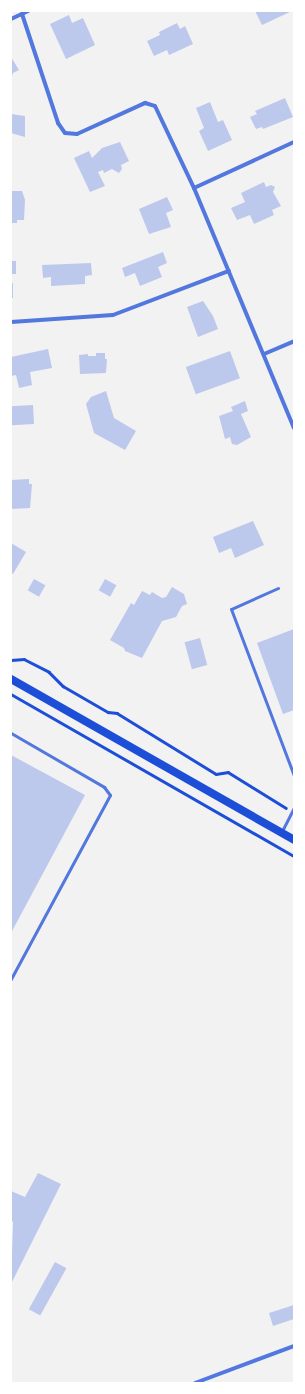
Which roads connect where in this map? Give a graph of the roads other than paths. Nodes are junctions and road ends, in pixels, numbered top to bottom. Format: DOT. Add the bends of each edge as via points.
graph roads {
  1 [pos="28,11"];
  2 [pos="22,14"];
  3 [pos="11,19"];
  4 [pos="294,142"];
  5 [pos="194,188"];
  6 [pos="229,271"];
  7 [pos="11,322"];
  8 [pos="294,341"];
  9 [pos="264,354"];
  10 [pos="294,428"];
  11 [pos="278,588"];
  12 [pos="11,679"];
  13 [pos="11,733"];
  14 [pos="294,776"];
  15 [pos="294,807"];
  16 [pos="282,833"];
  17 [pos="294,840"];
  18 [pos="11,979"];
  19 [pos="294,1346"];
  20 [pos="195,1383"];
  1 -- 2 [label="street"];
  2 -- 3 [label="street"];
  2 -- 5 [label="street" via="60,129 65,133 77,134 150,103 158,110"];
  4 -- 5 [label="street"];
  5 -- 6 [label="street"];
  6 -- 7 [label="street" via="113,315"];
  6 -- 9 [label="street"];
  8 -- 9 [label="street"];
  9 -- 10 [label="street"];
  11 -- 14 [label="lane" via="231,610"];
  12 -- 16 [label="main road"];
  13 -- 18 [label="lane" via="104,787 110,795"];
  15 -- 16 [label="lane"];
  16 -- 17 [label="main road"];
  19 -- 20 [label="street"];
}
